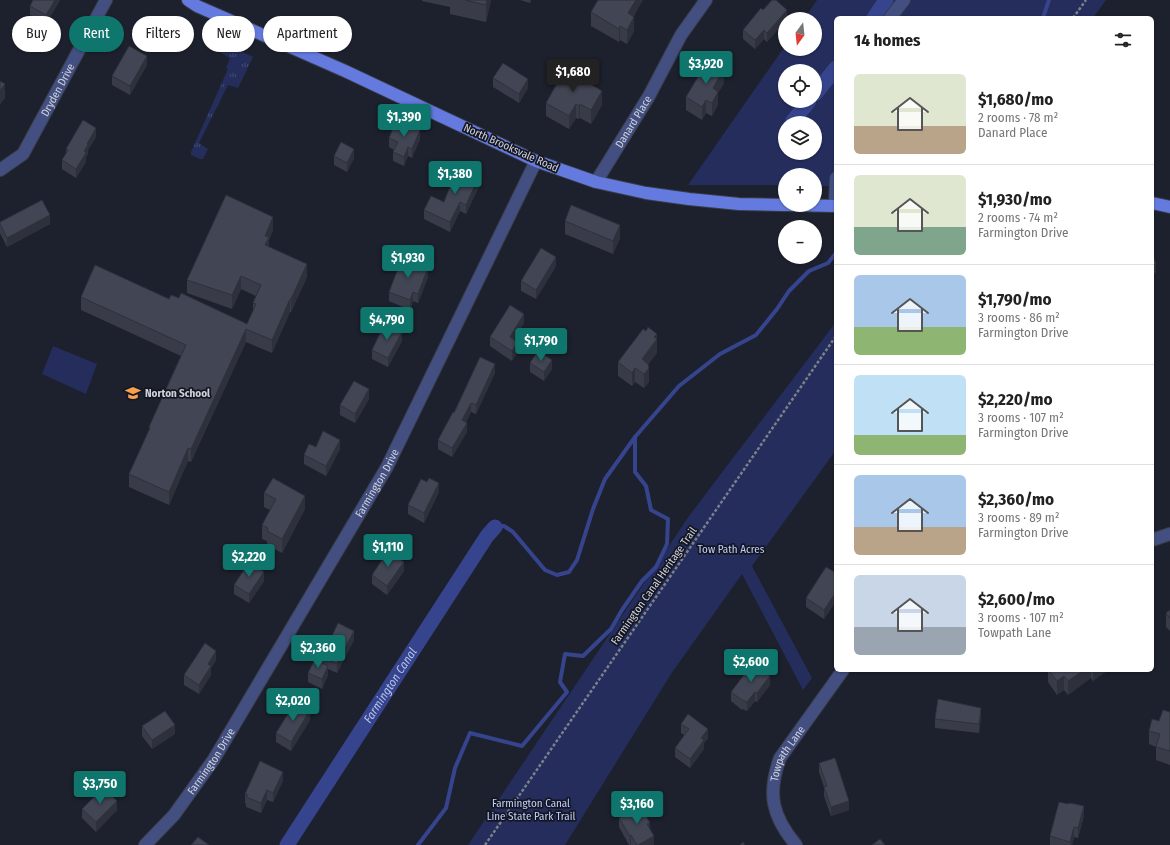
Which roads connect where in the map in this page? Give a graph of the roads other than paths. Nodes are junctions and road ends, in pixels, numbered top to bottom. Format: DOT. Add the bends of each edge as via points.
graph roads {
  1 [pos="106,0"];
  2 [pos="188,0"];
  3 [pos="706,0"];
  4 [pos="904,0"];
  5 [pos="892,16"];
  6 [pos="536,161"];
  7 [pos="0,170"];
  8 [pos="596,182"];
  9 [pos="1154,204"];
  10 [pos="778,205"];
  11 [pos="822,206"];
  12 [pos="834,206"];
  13 [pos="1170,208"];
  14 [pos="1170,534"];
  15 [pos="1154,539"];
  16 [pos="842,672"];
  17 [pos="145,845"];
  18 [pos="796,845"];
  1 -- 7 [label="street, Dryden Drive" via="23,154"];
  2 -- 6 [label="main road, North Brooksvale Road"];
  3 -- 8 [label="street, Danard Place" via="682,35 649,96"];
  4 -- 5 [label="street"];
  6 -- 8 [label="main road, North Brooksvale Road"];
  6 -- 17 [label="street, Farmington Drive" via="387,466 214,759 174,814"];
  8 -- 10 [label="main road, North Brooksvale Road" via="689,199"];
  9 -- 13 [label="main road"];
  11 -- 12 [label="main road, North Brooksvale Road"];
  14 -- 15 [label="street"];
  16 -- 18 [label="street, Towpath Lane" via="780,758 776,770 773,784 776,813"];
}
